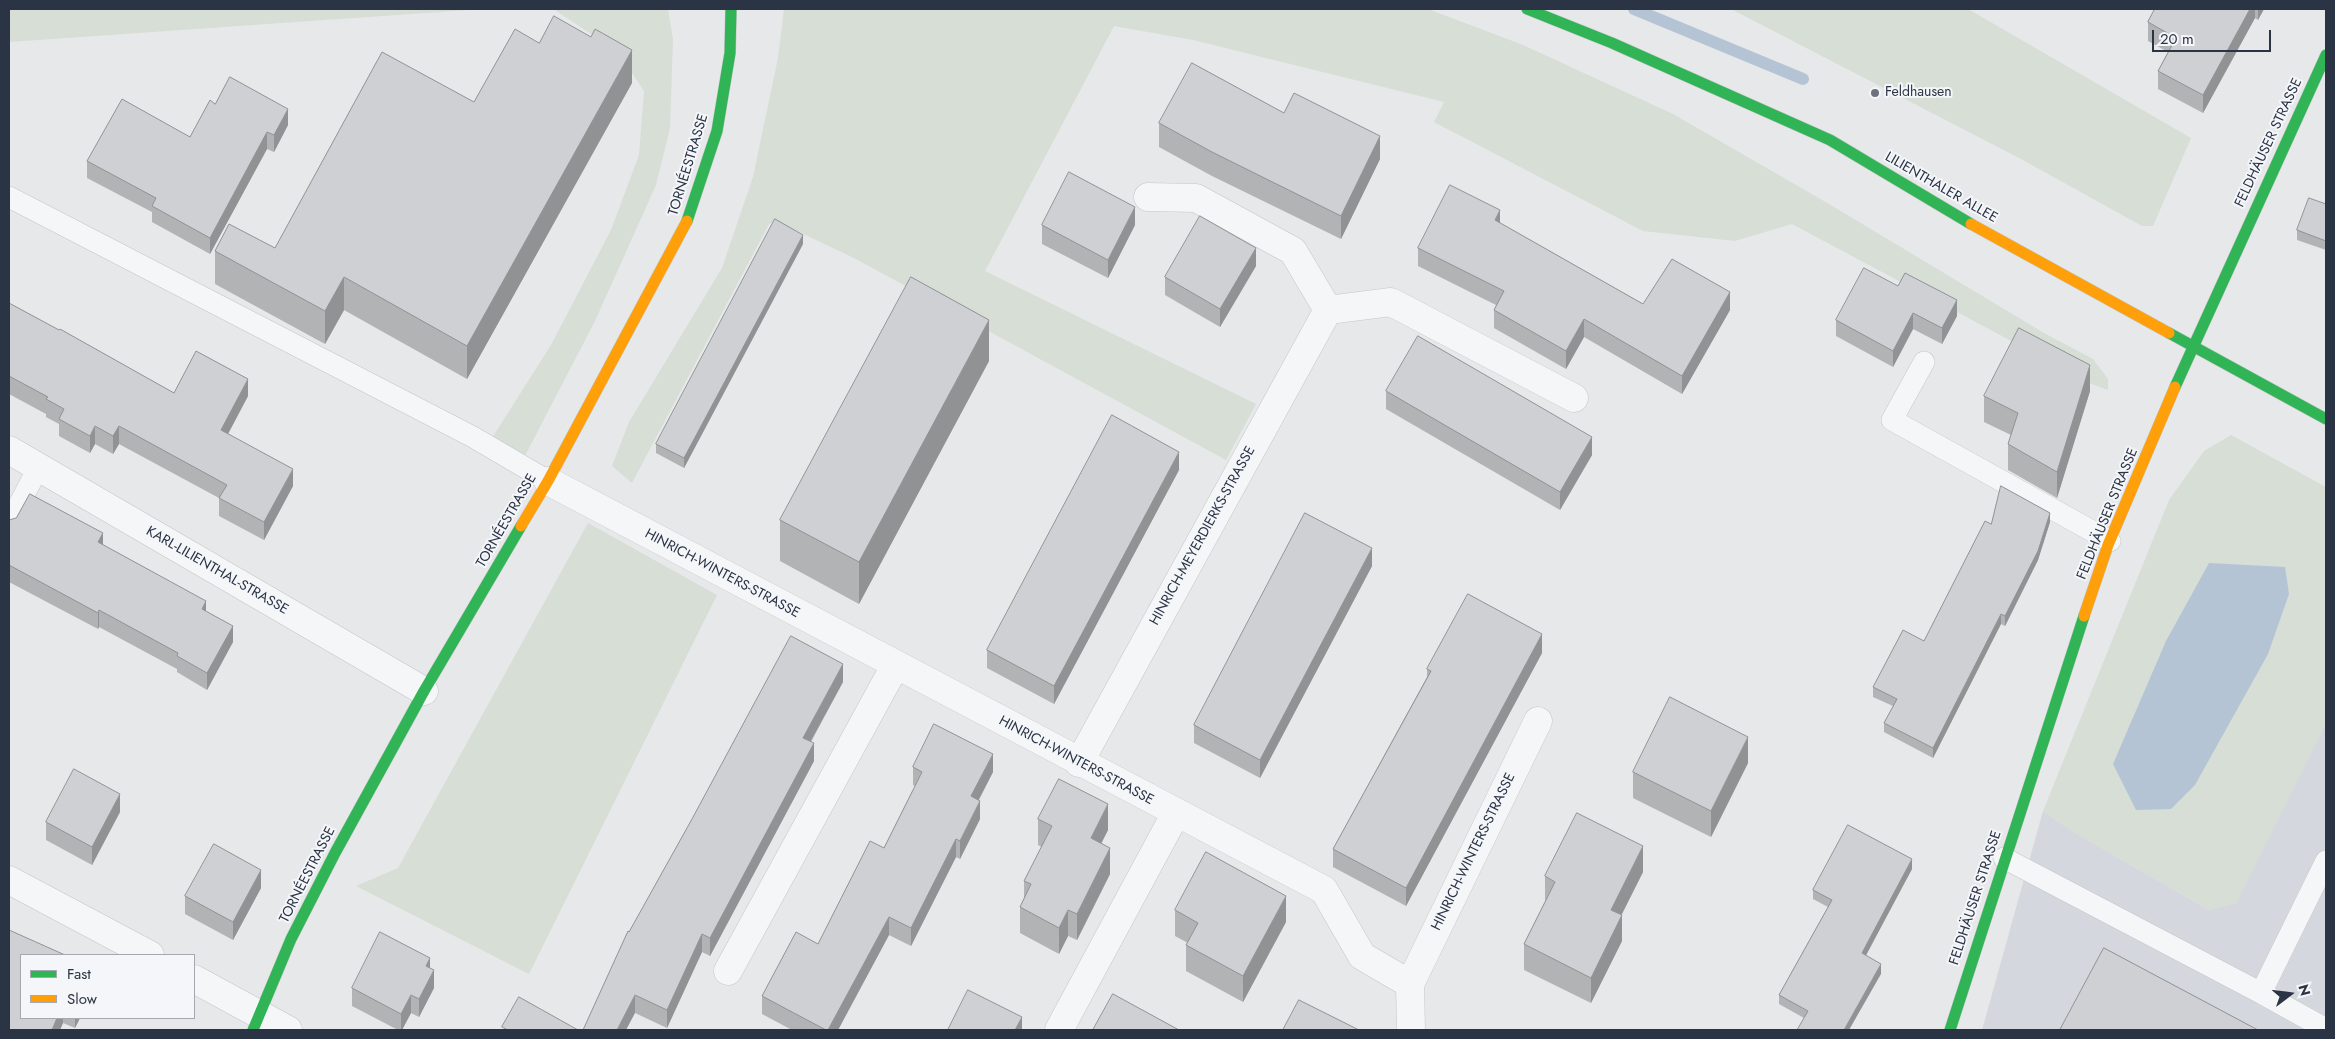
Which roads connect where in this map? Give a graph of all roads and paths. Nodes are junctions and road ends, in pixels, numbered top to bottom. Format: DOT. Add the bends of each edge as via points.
graph roads {
  1 [pos="731,9"];
  2 [pos="1527,9"];
  3 [pos="2326,55"];
  4 [pos="9,196"];
  5 [pos="1148,196"];
  6 [pos="1328,310"];
  7 [pos="2193,345"];
  8 [pos="1924,362"];
  9 [pos="1574,398"];
  10 [pos="2326,419"];
  11 [pos="9,450"];
  12 [pos="38,468"];
  13 [pos="548,482"];
  14 [pos="9,524"];
  15 [pos="2110,541"];
  16 [pos="895,666"];
  17 [pos="424,691"];
  18 [pos="1538,721"];
  19 [pos="1079,763"];
  20 [pos="1176,814"];
  21 [pos="2004,858"];
  22 [pos="2326,861"];
  23 [pos="9,880"];
  24 [pos="148,954"];
  25 [pos="728,971"];
  26 [pos="195,980"];
  27 [pos="1410,984"];
  28 [pos="2261,993"];
  29 [pos="255,1022"];
  30 [pos="2326,1029"];
  31 [pos="288,1030"];
  32 [pos="1060,1030"];
  33 [pos="1411,1030"];
  34 [pos="1950,1030"];
  1 -- 13 [label="street, TORNÉESTRASSE" via="730,54 717,131 686,228"];
  2 -- 7 [label="street, LILIENTHALER ALLEE" via="1612,43 1830,140 1969,224"];
  3 -- 7 [label="street, FELDHÄUSER STRASSE"];
  4 -- 13 [label="lane" via="473,437"];
  5 -- 6 [label="street" via="1196,198 1293,251"];
  6 -- 9 [label="street" via="1391,302"];
  6 -- 19 [label="street, HINRICH-MEYERDIERKS-STRASSE"];
  7 -- 10 [label="street, LILIENTHALER ALLEE"];
  7 -- 15 [label="street, FELDHÄUSER STRASSE"];
  8 -- 15 [label="lane" via="1892,420"];
  11 -- 12 [label="street, KARL-LILIENTHAL-STRASSE"];
  12 -- 14 [label="lane"];
  12 -- 17 [label="street, KARL-LILIENTHAL-STRASSE"];
  13 -- 16 [label="street, HINRICH-WINTERS-STRASSE"];
  13 -- 17 [label="street, TORNÉESTRASSE"];
  15 -- 21 [label="street, FELDHÄUSER STRASSE"];
  16 -- 19 [label="street, HINRICH-WINTERS-STRASSE"];
  16 -- 25 [label="street"];
  17 -- 29 [label="street, TORNÉESTRASSE" via="335,852 291,939"];
  18 -- 27 [label="street, HINRICH-WINTERS-STRASSE"];
  19 -- 20 [label="street, HINRICH-WINTERS-STRASSE"];
  20 -- 27 [label="street, HINRICH-WINTERS-STRASSE" via="1324,890 1362,956"];
  20 -- 32 [label="street"];
  21 -- 28 [label="lane"];
  21 -- 34 [label="street, FELDHÄUSER STRASSE"];
  22 -- 28 [label="lane"];
  23 -- 24 [label="street"];
  26 -- 29 [label="street"];
  27 -- 33 [label="street, HINRICH-WINTERS-STRASSE"];
  28 -- 30 [label="lane"];
  29 -- 31 [label="street"];
}
